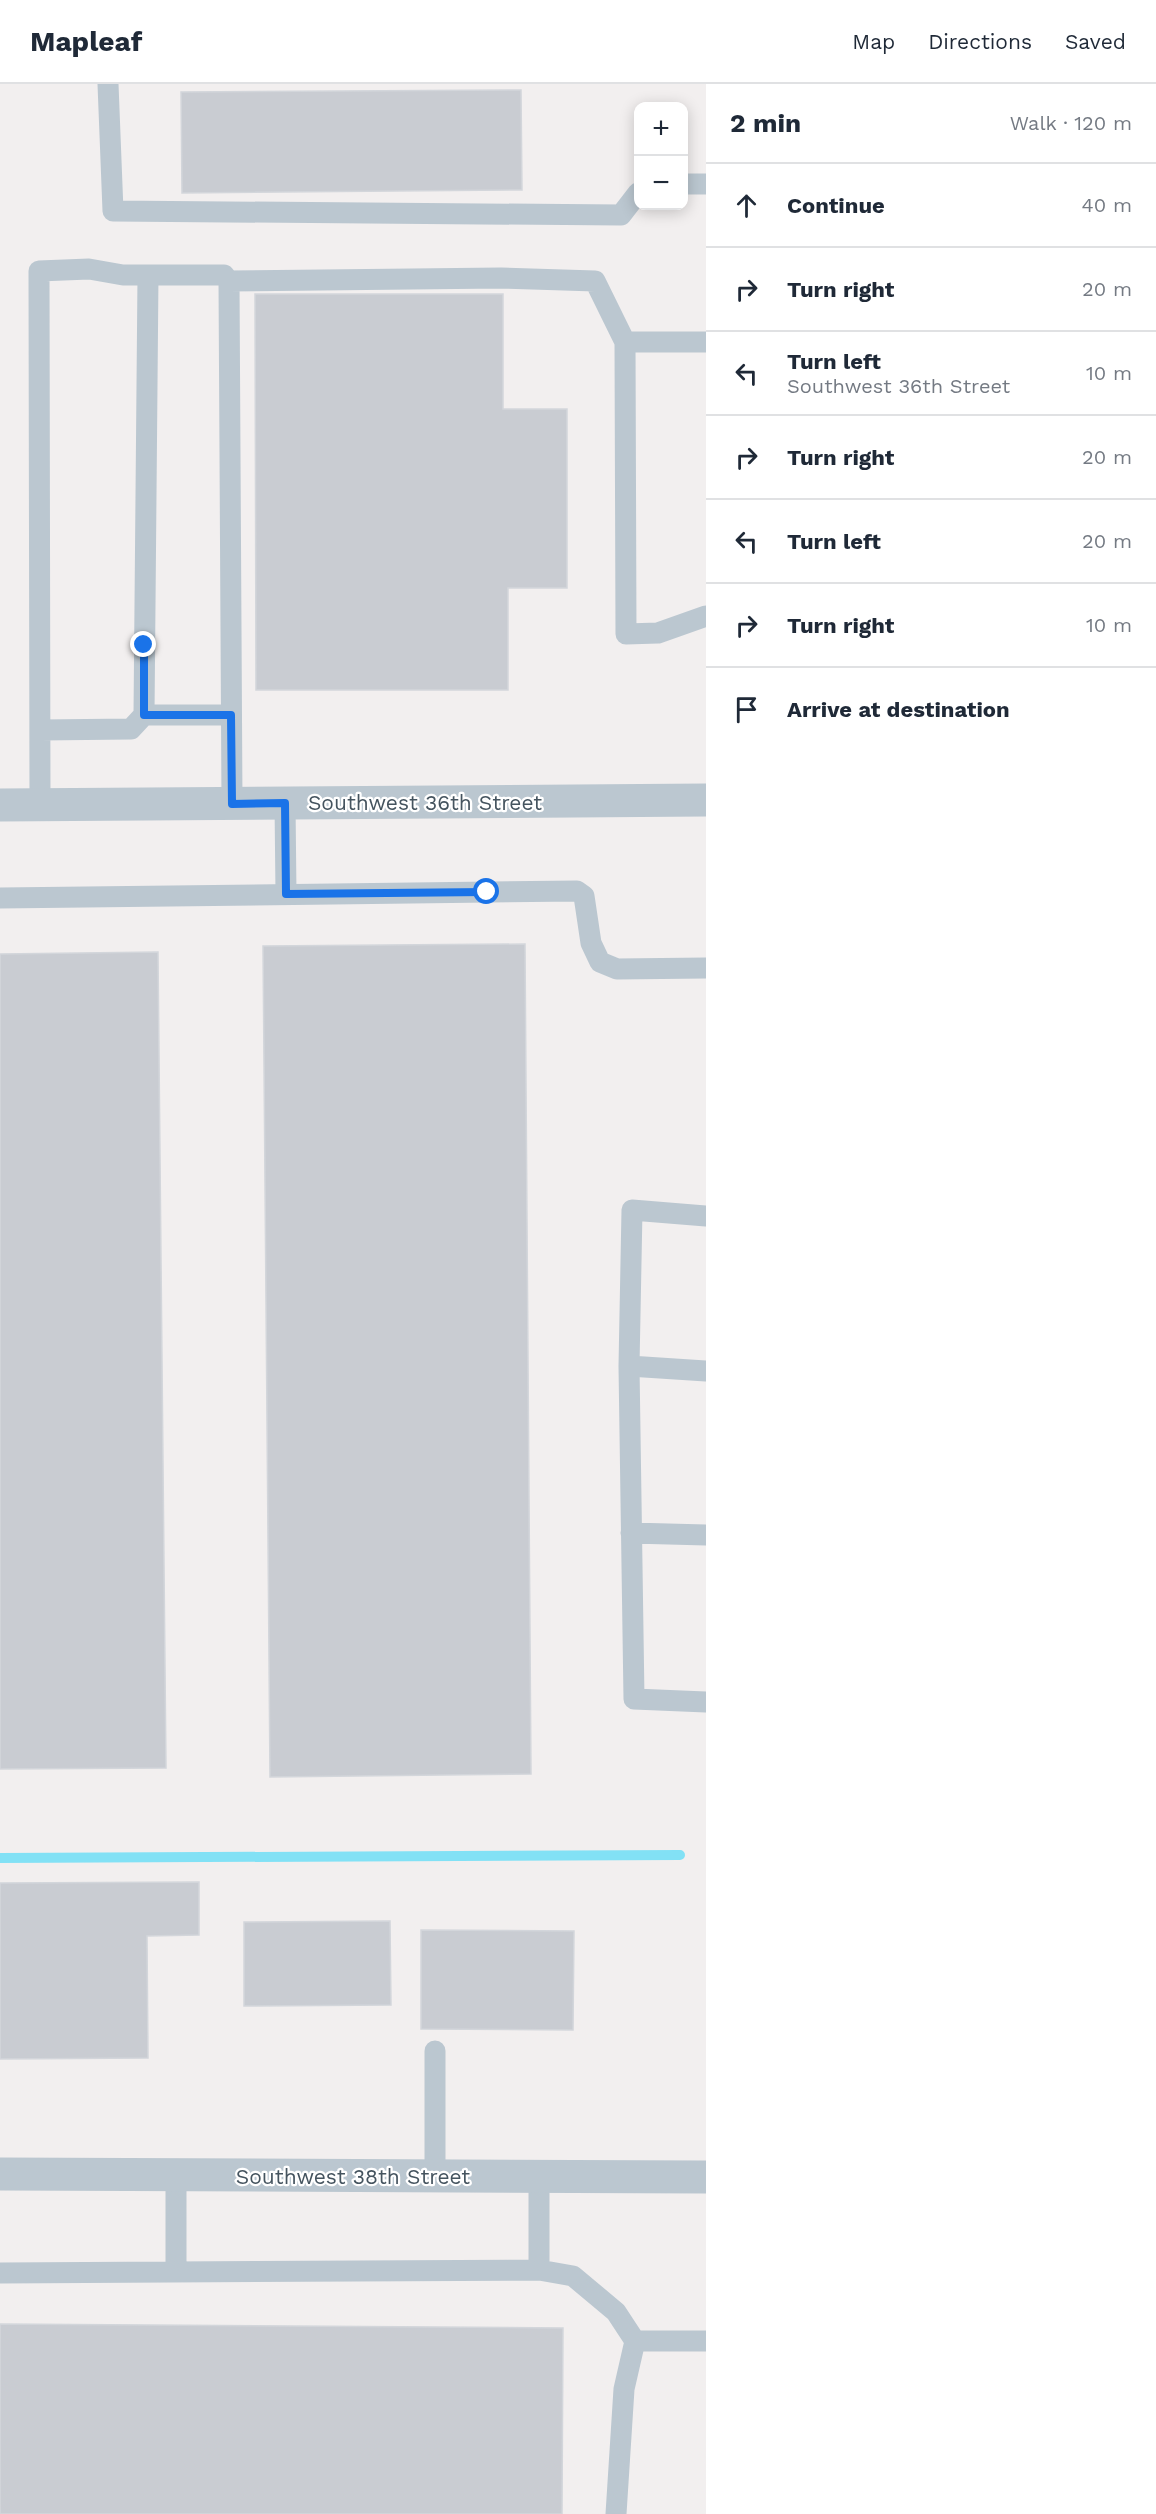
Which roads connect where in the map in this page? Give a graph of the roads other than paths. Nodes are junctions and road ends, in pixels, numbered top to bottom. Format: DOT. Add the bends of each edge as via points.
graph roads {
  1 [pos="108,84"];
  2 [pos="688,184"];
  3 [pos="706,184"];
  4 [pos="634,199"];
  5 [pos="148,275"];
  6 [pos="228,281"];
  7 [pos="625,342"];
  8 [pos="706,342"];
  9 [pos="706,616"];
  10 [pos="144,715"];
  11 [pos="231,715"];
  12 [pos="41,739"];
  13 [pos="706,800"];
  14 [pos="285,803"];
  15 [pos="232,804"];
  16 [pos="0,805"];
  17 [pos="40,805"];
  18 [pos="286,894"];
  19 [pos="0,898"];
  20 [pos="706,968"];
  21 [pos="706,1216"];
  22 [pos="629,1366"];
  23 [pos="706,1371"];
  24 [pos="631,1533"];
  25 [pos="706,1536"];
  26 [pos="706,1702"];
  27 [pos="435,2052"];
  28 [pos="0,2174"];
  29 [pos="176,2175"];
  30 [pos="435,2176"];
  31 [pos="539,2177"];
  32 [pos="706,2177"];
  33 [pos="539,2270"];
  34 [pos="176,2271"];
  35 [pos="0,2273"];
  36 [pos="634,2341"];
  37 [pos="706,2341"];
  38 [pos="616,2514"];
  1 -- 4 [label="lane" via="113,212 621,215"];
  2 -- 3 [label="lane"];
  5 -- 6 [label="lane" via="224,275"];
  5 -- 10 [label="lane"];
  5 -- 12 [label="lane" via="89,269 39,271"];
  6 -- 7 [label="lane" via="595,281"];
  6 -- 11 [label="lane"];
  7 -- 8 [label="lane"];
  7 -- 9 [label="lane" via="626,634 658,633"];
  10 -- 11 [label="lane"];
  10 -- 12 [label="lane" via="131,729"];
  11 -- 15 [label="lane"];
  12 -- 17 [label="lane"];
  13 -- 14 [label="street, Southwest 36th Street"];
  14 -- 15 [label="street, Southwest 36th Street"];
  14 -- 18 [label="lane"];
  15 -- 17 [label="street, Southwest 36th Street"];
  16 -- 17 [label="street, Southwest 36th Street"];
  18 -- 19 [label="lane"];
  18 -- 20 [label="lane" via="577,891 584,896 591,943 600,962 617,969"];
  21 -- 22 [label="lane" via="632,1210"];
  22 -- 23 [label="lane"];
  22 -- 24 [label="lane"];
  24 -- 25 [label="lane"];
  24 -- 26 [label="lane" via="634,1699"];
  27 -- 30 [label="lane"];
  28 -- 29 [label="street, Southwest 38th Street"];
  29 -- 30 [label="street, Southwest 38th Street"];
  29 -- 34 [label="lane"];
  30 -- 31 [label="street, Southwest 38th Street"];
  31 -- 32 [label="street, Southwest 38th Street"];
  31 -- 33 [label="lane"];
  33 -- 34 [label="lane"];
  33 -- 36 [label="lane" via="573,2276 616,2312"];
  34 -- 35 [label="lane"];
  36 -- 37 [label="lane"];
  36 -- 38 [label="lane" via="624,2389"];
}
